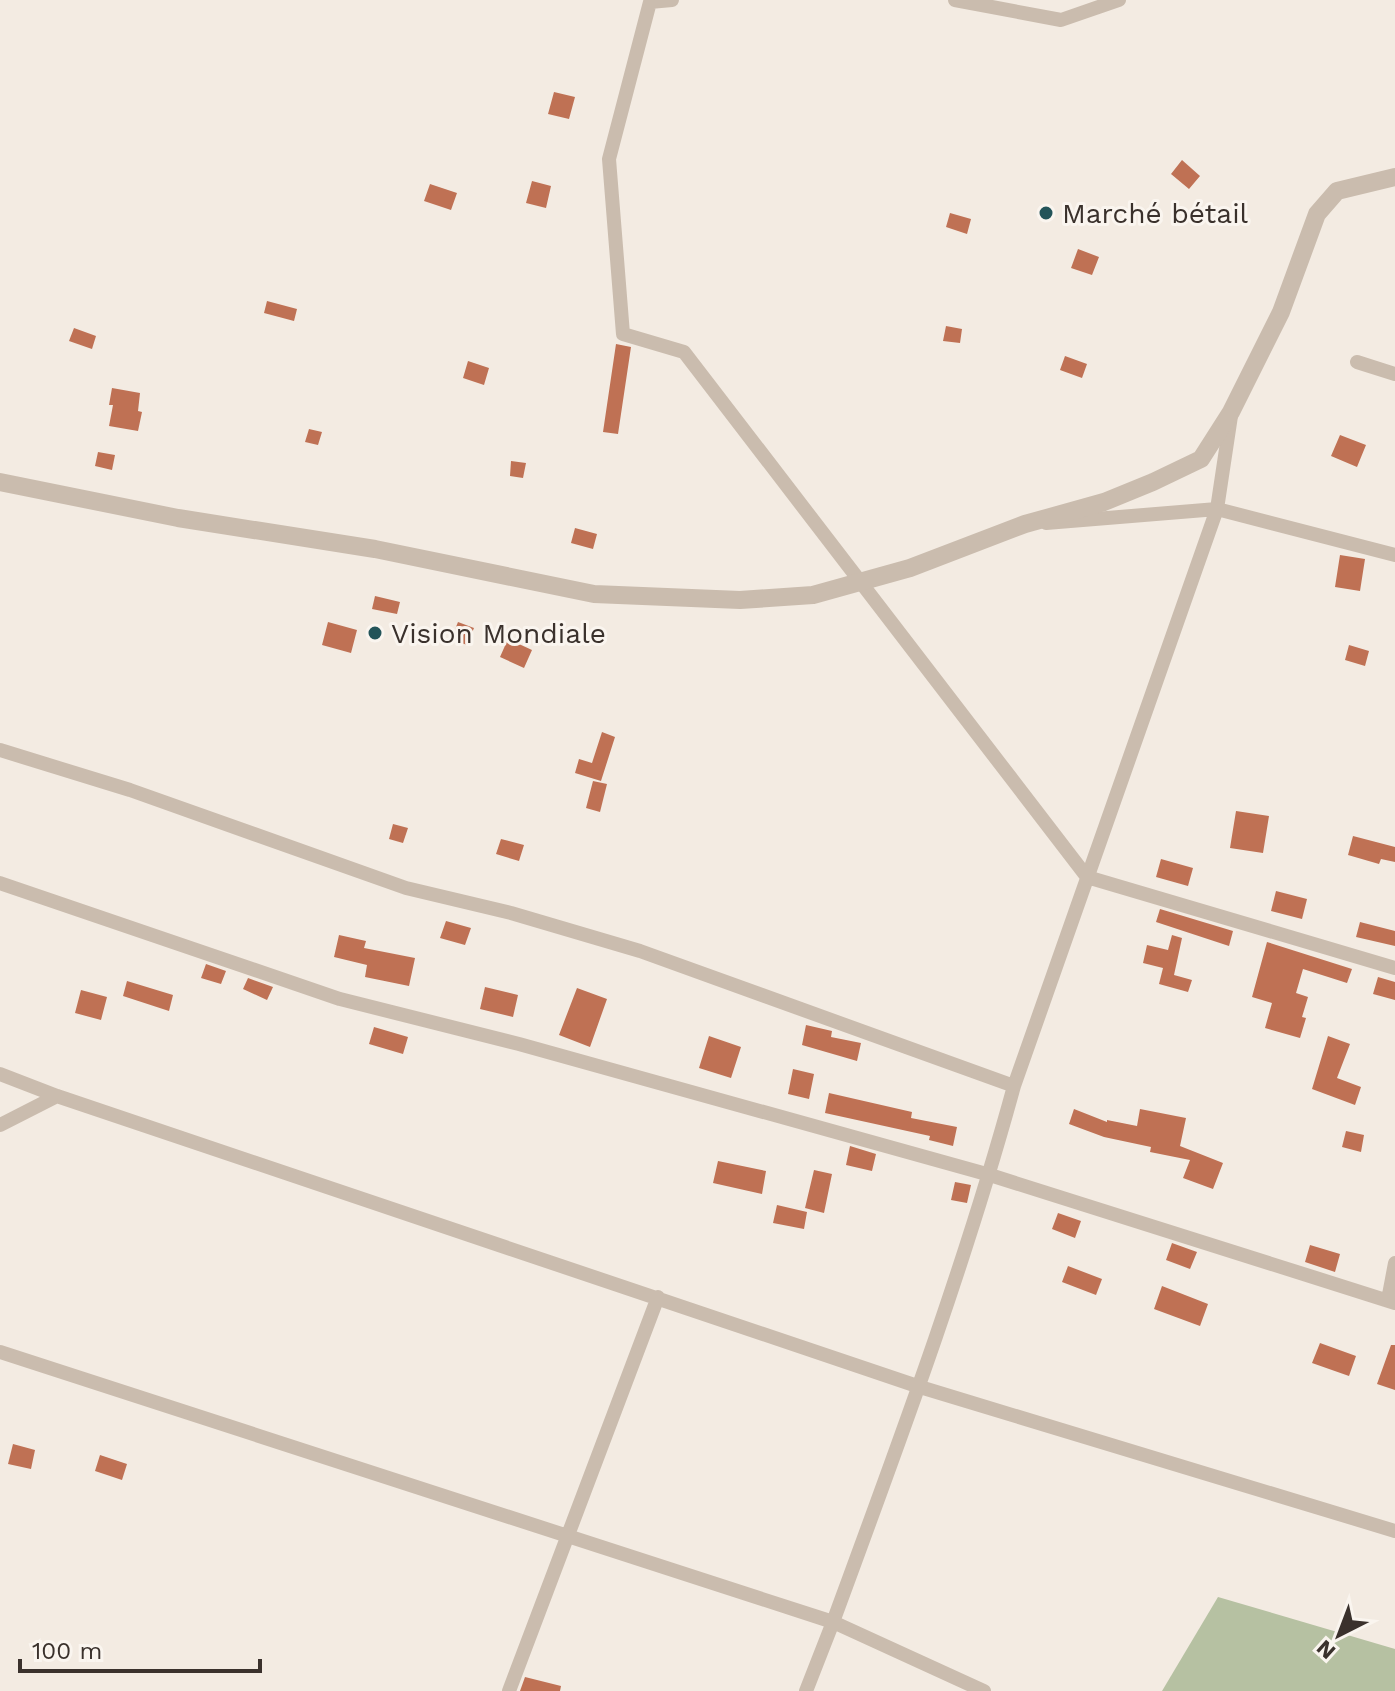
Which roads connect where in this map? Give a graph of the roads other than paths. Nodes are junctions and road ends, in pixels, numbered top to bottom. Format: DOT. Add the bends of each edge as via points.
graph roads {
  1 [pos="672,0"];
  2 [pos="955,0"];
  3 [pos="1119,0"];
  4 [pos="1395,177"];
  5 [pos="1357,362"];
  6 [pos="1395,374"];
  7 [pos="1231,412"];
  8 [pos="0,482"];
  9 [pos="1217,509"];
  10 [pos="1025,524"];
  11 [pos="1395,555"];
  12 [pos="860,582"];
  13 [pos="0,750"];
  14 [pos="1087,877"];
  15 [pos="0,883"];
  16 [pos="1395,968"];
  17 [pos="0,1074"];
  18 [pos="1014,1086"];
  19 [pos="57,1096"];
  20 [pos="0,1125"];
  21 [pos="990,1175"];
  22 [pos="1395,1263"];
  23 [pos="658,1297"];
  24 [pos="1392,1301"];
  25 [pos="0,1352"];
  26 [pos="920,1387"];
  27 [pos="1395,1531"];
  28 [pos="566,1536"];
  29 [pos="833,1622"];
  30 [pos="509,1691"];
  31 [pos="806,1691"];
  32 [pos="984,1691"];
  1 -- 12 [label="street" via="650,2 609,159 623,334 684,352"];
  2 -- 3 [label="street" via="1061,20"];
  4 -- 7 [label="street" via="1337,191 1317,214 1281,312"];
  5 -- 6 [label="street"];
  7 -- 9 [label="street"];
  7 -- 10 [label="street" via="1201,459 1104,502"];
  8 -- 12 [label="street" via="594,594 740,600 813,595"];
  9 -- 10 [label="street"];
  9 -- 11 [label="street"];
  9 -- 14 [label="street"];
  10 -- 12 [label="street"];
  12 -- 14 [label="street"];
  13 -- 18 [label="street" via="406,888 640,951"];
  14 -- 16 [label="street"];
  14 -- 18 [label="street"];
  15 -- 21 [label="street" via="340,999"];
  17 -- 19 [label="street"];
  18 -- 21 [label="street"];
  19 -- 20 [label="street"];
  19 -- 23 [label="street"];
  21 -- 24 [label="street"];
  21 -- 26 [label="street"];
  22 -- 24 [label="street"];
  23 -- 26 [label="street"];
  23 -- 28 [label="street"];
  25 -- 28 [label="street"];
  26 -- 27 [label="street"];
  26 -- 29 [label="street"];
  28 -- 29 [label="street"];
  28 -- 30 [label="street"];
  29 -- 31 [label="street"];
  29 -- 32 [label="street"];
}
